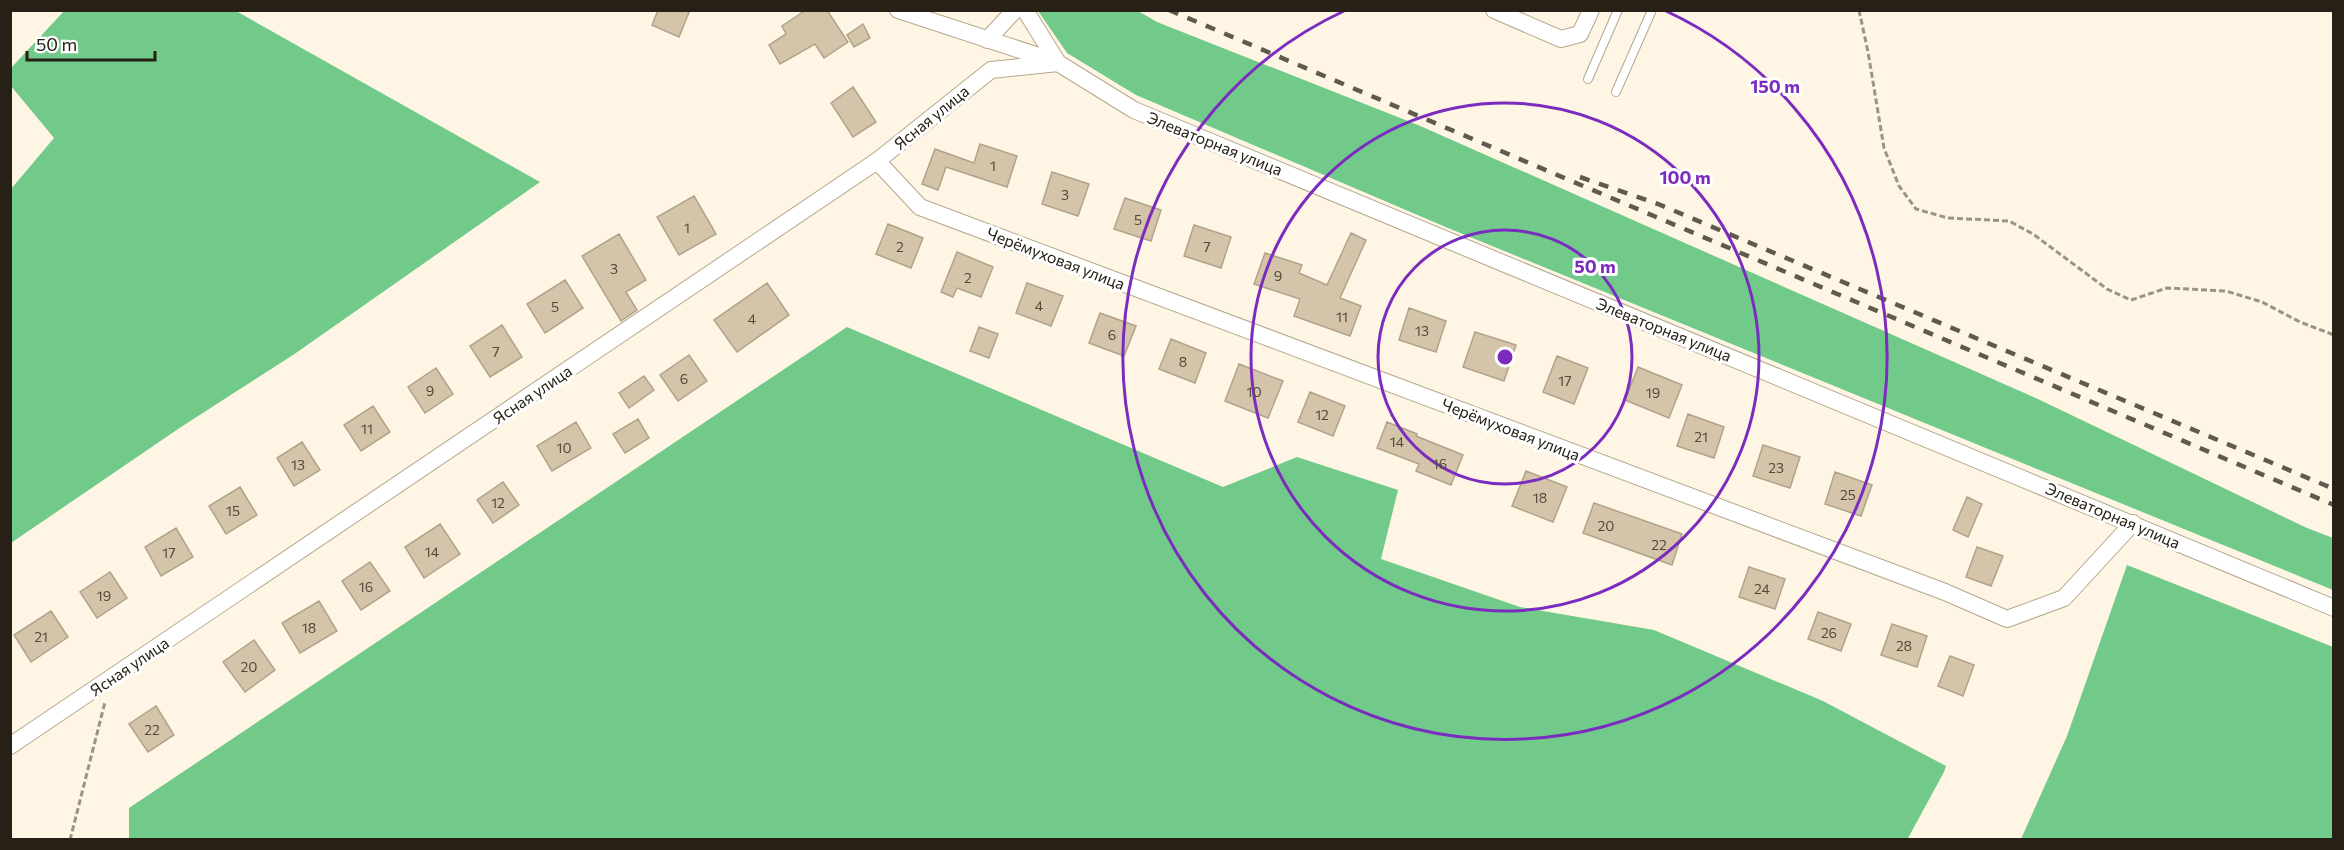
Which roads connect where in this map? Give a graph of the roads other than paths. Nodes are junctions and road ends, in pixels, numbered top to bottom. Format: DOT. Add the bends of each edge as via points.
graph roads {
  1 [pos="898,10"];
  2 [pos="1015,10"];
  3 [pos="1025,10"];
  4 [pos="1494,10"];
  5 [pos="1591,10"];
  6 [pos="1618,10"];
  7 [pos="1652,10"];
  8 [pos="987,40"];
  9 [pos="1058,63"];
  10 [pos="1588,79"];
  11 [pos="1616,92"];
  12 [pos="877,160"];
  13 [pos="2133,523"];
  14 [pos="2334,608"];
  15 [pos="10,746"];
  1 -- 8 [label="street"];
  2 -- 8 [label="street"];
  3 -- 9 [label="street, Элеваторная улица"];
  4 -- 5 [label="street" via="1561,39 1580,34"];
  6 -- 10 [label="lane"];
  7 -- 11 [label="lane"];
  8 -- 9 [label="street"];
  9 -- 12 [label="street, Ясная улица" via="991,70"];
  9 -- 13 [label="street, Элеваторная улица" via="1134,110"];
  12 -- 13 [label="street, Черёмуховая улица" via="920,207 1945,592 2007,619 2064,598"];
  12 -- 15 [label="street, Ясная улица"];
  13 -- 14 [label="street, Элеваторная улица"];
}
